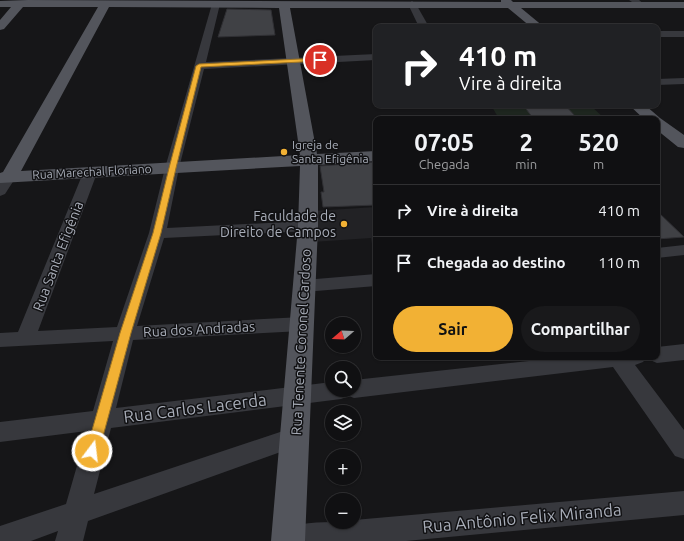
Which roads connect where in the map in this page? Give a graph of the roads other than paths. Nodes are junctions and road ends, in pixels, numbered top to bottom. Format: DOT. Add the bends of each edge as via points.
graph roads {
  1 [pos="22,2"];
  2 [pos="107,2"];
  3 [pos="227,2"];
  4 [pos="250,2"];
  5 [pos="284,2"];
  6 [pos="428,2"];
  7 [pos="456,2"];
  8 [pos="508,2"];
  9 [pos="637,3"];
  10 [pos="0,4"];
  11 [pos="412,4"];
  12 [pos="684,5"];
  13 [pos="422,24"];
  14 [pos="534,24"];
  15 [pos="0,27"];
  16 [pos="660,34"];
  17 [pos="684,34"];
  18 [pos="373,57"];
  19 [pos="292,61"];
  20 [pos="199,66"];
  21 [pos="684,81"];
  22 [pos="660,82"];
  23 [pos="640,108"];
  24 [pos="650,116"];
  25 [pos="660,124"];
  26 [pos="660,139"];
  27 [pos="682,140"];
  28 [pos="373,156"];
  29 [pos="309,160"];
  30 [pos="172,168"];
  31 [pos="90,173"];
  32 [pos="3,182"];
  33 [pos="308,226"];
  34 [pos="157,233"];
  35 [pos="684,250"];
  36 [pos="660,253"];
  37 [pos="373,280"];
  38 [pos="304,286"];
  39 [pos="302,324"];
  40 [pos="126,333"];
  41 [pos="25,339"];
  42 [pos="0,340"];
  43 [pos="684,352"];
  44 [pos="660,355"];
  45 [pos="607,360"];
  46 [pos="625,360"];
  47 [pos="361,388"];
  48 [pos="325,392"];
  49 [pos="297,395"];
  50 [pos="101,420"];
  51 [pos="0,432"];
  52 [pos="295,437"];
  53 [pos="684,449"];
  54 [pos="684,503"];
  55 [pos="76,513"];
  56 [pos="0,539"];
  57 [pos="288,540"];
  58 [pos="69,541"];
  1 -- 2 [label="main road"];
  1 -- 10 [label="main road"];
  1 -- 15 [label="main road"];
  2 -- 3 [label="main road"];
  2 -- 32 [label="main road"];
  3 -- 4 [label="main road"];
  3 -- 20 [label="street"];
  4 -- 5 [label="main road"];
  5 -- 11 [label="main road"];
  5 -- 19 [label="main road, Rua Tenente Coronel Cardoso"];
  6 -- 7 [label="main road"];
  6 -- 11 [label="main road"];
  7 -- 8 [label="main road"];
  8 -- 9 [label="main road"];
  8 -- 14 [label="main road"];
  9 -- 12 [label="main road"];
  11 -- 13 [label="street"];
  16 -- 17 [label="street"];
  18 -- 19 [label="street"];
  19 -- 20 [label="street"];
  19 -- 29 [label="main road, Rua Tenente Coronel Cardoso"];
  20 -- 30 [label="street"];
  21 -- 22 [label="street"];
  23 -- 24 [label="main road"];
  25 -- 27 [label="main road"];
  26 -- 27 [label="main road"];
  28 -- 29 [label="main road, Rua Marechal Floriano"];
  29 -- 30 [label="main road, Rua Marechal Floriano"];
  29 -- 33 [label="main road, Rua Tenente Coronel Cardoso"];
  30 -- 31 [label="main road, Rua Marechal Floriano"];
  30 -- 34 [label="street"];
  31 -- 32 [label="main road, Rua Marechal Floriano"];
  31 -- 41 [label="street, Rua Santa Efigênia"];
  33 -- 34 [label="street"];
  33 -- 38 [label="main road, Rua Tenente Coronel Cardoso"];
  34 -- 40 [label="street"];
  35 -- 36 [label="street"];
  37 -- 38 [label="street"];
  38 -- 39 [label="main road, Rua Tenente Coronel Cardoso"];
  39 -- 40 [label="street, Rua dos Andradas"];
  39 -- 49 [label="main road, Rua Tenente Coronel Cardoso"];
  40 -- 41 [label="street, Rua dos Andradas"];
  40 -- 50 [label="street"];
  41 -- 42 [label="street, Rua dos Andradas"];
  43 -- 44 [label="street"];
  45 -- 47 [label="street"];
  46 -- 53 [label="street"];
  48 -- 49 [label="street, Rua Carlos Lacerda"];
  49 -- 50 [label="street, Rua Carlos Lacerda"];
  49 -- 52 [label="main road, Rua Tenente Coronel Cardoso"];
  50 -- 51 [label="street, Rua Carlos Lacerda"];
  50 -- 55 [label="street"];
  52 -- 55 [label="street"];
  52 -- 57 [label="main road, Rua Tenente Coronel Cardoso"];
  54 -- 57 [label="street, Rua Antônio Felix Miranda"];
  55 -- 56 [label="street"];
  55 -- 58 [label="street"];
}
